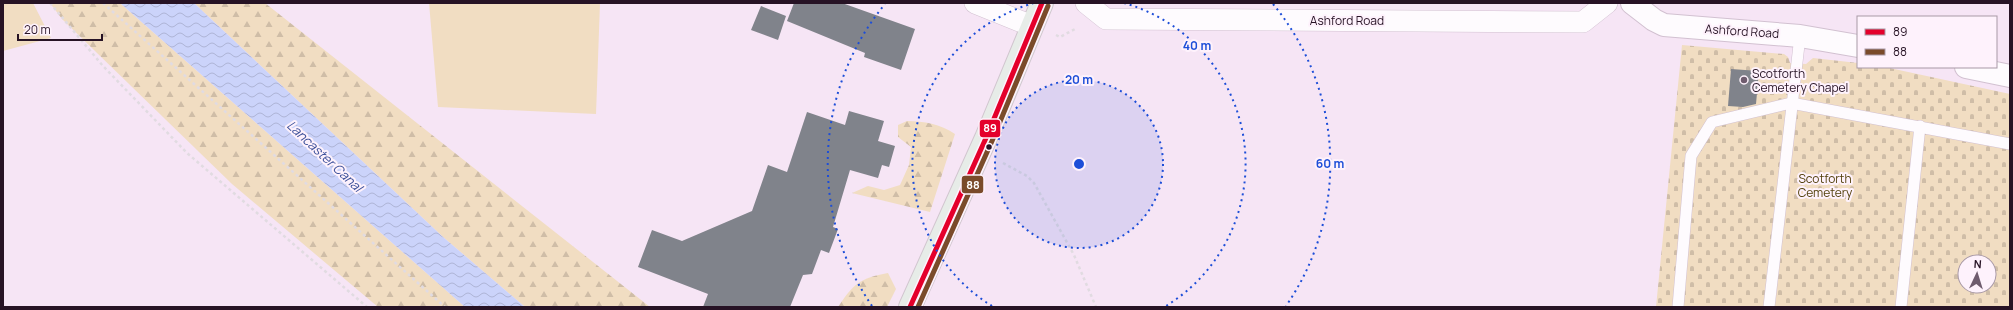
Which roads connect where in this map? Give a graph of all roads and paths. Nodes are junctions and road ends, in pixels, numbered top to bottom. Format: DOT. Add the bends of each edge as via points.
graph roads {
  1 [pos="50,3"];
  2 [pos="103,3"];
  3 [pos="975,3"];
  4 [pos="1042,3"];
  5 [pos="1086,3"];
  6 [pos="1607,3"];
  7 [pos="1632,3"];
  8 [pos="1106,18"];
  9 [pos="1032,26"];
  10 [pos="1800,36"];
  11 [pos="1857,46"];
  12 [pos="1971,68"];
  13 [pos="2010,76"];
  14 [pos="1791,103"];
  15 [pos="1920,126"];
  16 [pos="2010,144"];
  17 [pos="981,149"];
  18 [pos="367,307"];
  19 [pos="445,307"];
  20 [pos="910,307"];
  21 [pos="1096,307"];
  22 [pos="1678,307"];
  23 [pos="1769,307"];
  24 [pos="1901,307"];
  1 -- 18 [label="path" via="103,66 187,153"];
  2 -- 19 [label="path"];
  3 -- 9 [label="street"];
  4 -- 9 [label="main road"];
  5 -- 8 [label="street"];
  6 -- 8 [label="street, Ashford Road" via="1583,22"];
  7 -- 10 [label="street, Ashford Road" via="1664,25"];
  8 -- 9 [label="path" via="1060,37"];
  9 -- 17 [label="main road"];
  10 -- 11 [label="street, Ashford Road"];
  10 -- 14 [label="lane"];
  12 -- 13 [label="street"];
  14 -- 15 [label="lane"];
  14 -- 22 [label="lane" via="1712,122 1691,156"];
  14 -- 23 [label="lane"];
  15 -- 16 [label="lane"];
  15 -- 24 [label="lane"];
  17 -- 20 [label="main road"];
  17 -- 21 [label="path" via="1027,176 1034,183 1074,255"];
}
